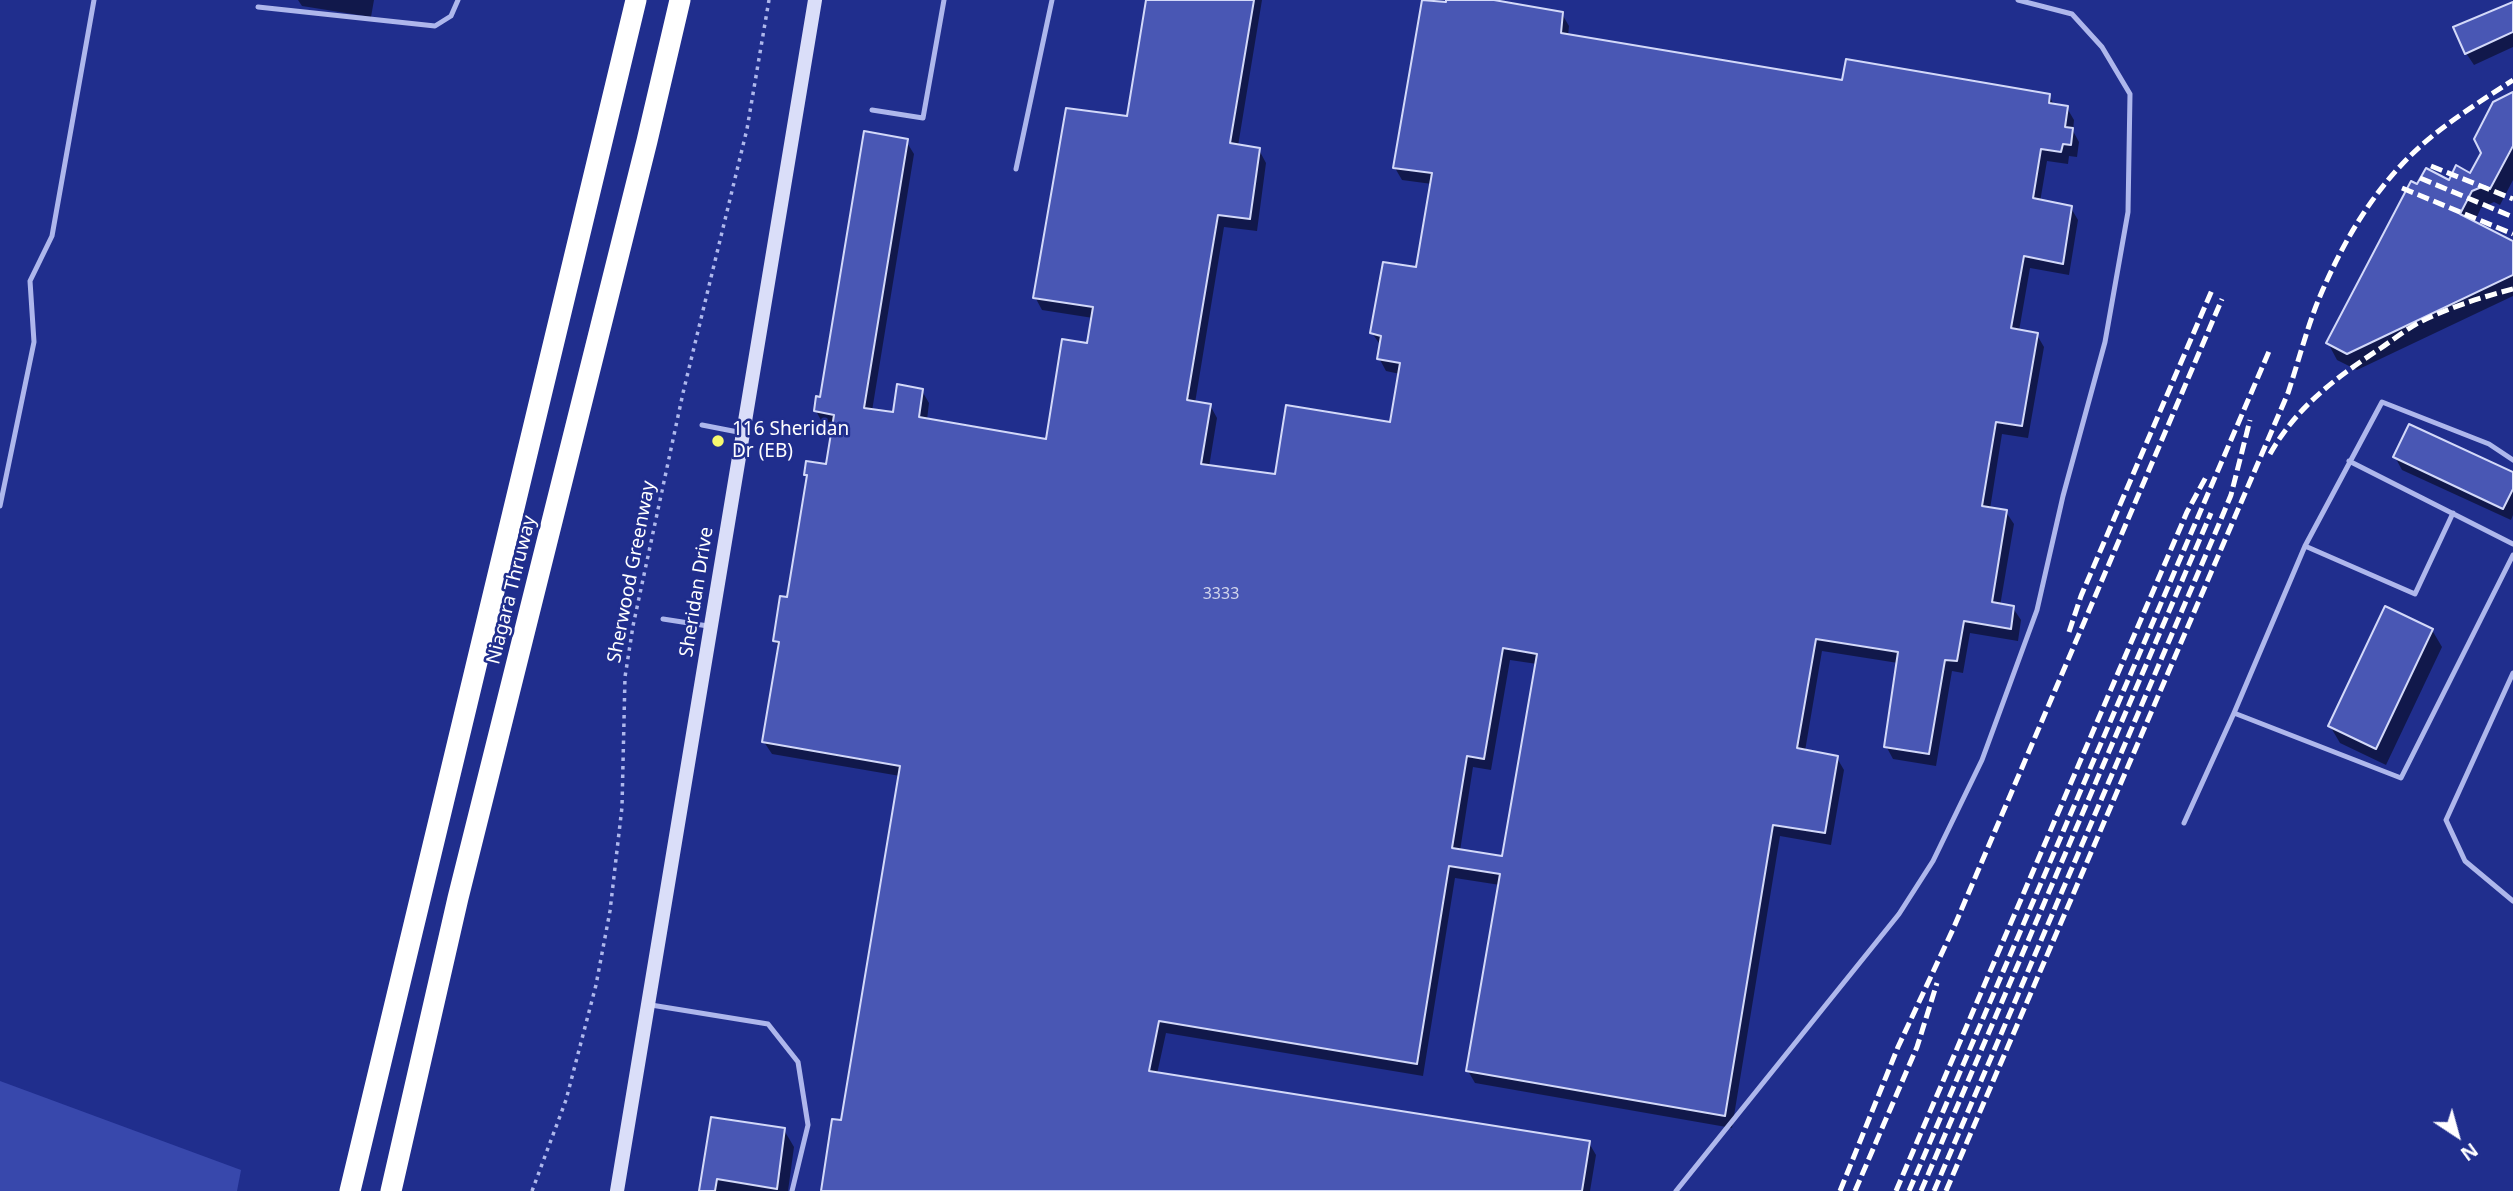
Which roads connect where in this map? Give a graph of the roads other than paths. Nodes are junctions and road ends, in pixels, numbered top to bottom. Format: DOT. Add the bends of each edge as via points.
graph roads {
  1 [pos="94,0"];
  2 [pos="458,0"];
  3 [pos="636,0"];
  4 [pos="680,0"];
  5 [pos="815,0"];
  6 [pos="944,0"];
  7 [pos="1052,0"];
  8 [pos="2018,0"];
  9 [pos="258,7"];
  10 [pos="872,110"];
  11 [pos="1016,169"];
  12 [pos="702,425"];
  13 [pos="743,433"];
  14 [pos="2513,460"];
  15 [pos="2349,461"];
  16 [pos="0,506"];
  17 [pos="2453,513"];
  18 [pos="2513,544"];
  19 [pos="2305,545"];
  20 [pos="2513,555"];
  21 [pos="663,619"];
  22 [pos="711,626"];
  23 [pos="2513,673"];
  24 [pos="2234,713"];
  25 [pos="2185,822"];
  26 [pos="2513,901"];
  27 [pos="648,1004"];
  28 [pos="350,1191"];
  29 [pos="391,1191"];
  30 [pos="617,1191"];
  31 [pos="792,1191"];
  32 [pos="1676,1191"];
  1 -- 16 [label="lane" via="52,236 30,281 34,342"];
  2 -- 9 [label="lane" via="451,16 435,26"];
  3 -- 28 [label="highway, Niagara Thruway"];
  4 -- 29 [label="highway, Niagara Thruway" via="458,898"];
  5 -- 13 [label="main road, Sheridan Drive"];
  6 -- 10 [label="lane" via="923,118"];
  7 -- 11 [label="lane"];
  8 -- 32 [label="lane" via="2072,15 2102,47 2130,94 2128,212 2107,329 2037,610 1982,760 1926,871 1899,914"];
  12 -- 13 [label="lane"];
  13 -- 22 [label="main road, Sheridan Drive"];
  14 -- 15 [label="lane" via="2489,444 2382,402"];
  15 -- 17 [label="lane"];
  15 -- 19 [label="lane"];
  17 -- 18 [label="lane"];
  17 -- 19 [label="lane" via="2415,594"];
  19 -- 24 [label="lane"];
  20 -- 24 [label="lane" via="2401,778"];
  21 -- 22 [label="lane"];
  22 -- 27 [label="main road, Sheridan Drive"];
  23 -- 26 [label="lane" via="2446,820 2465,861"];
  24 -- 25 [label="lane"];
  27 -- 30 [label="main road, Sheridan Drive"];
  27 -- 31 [label="lane" via="768,1024 798,1062 808,1125"];
}
